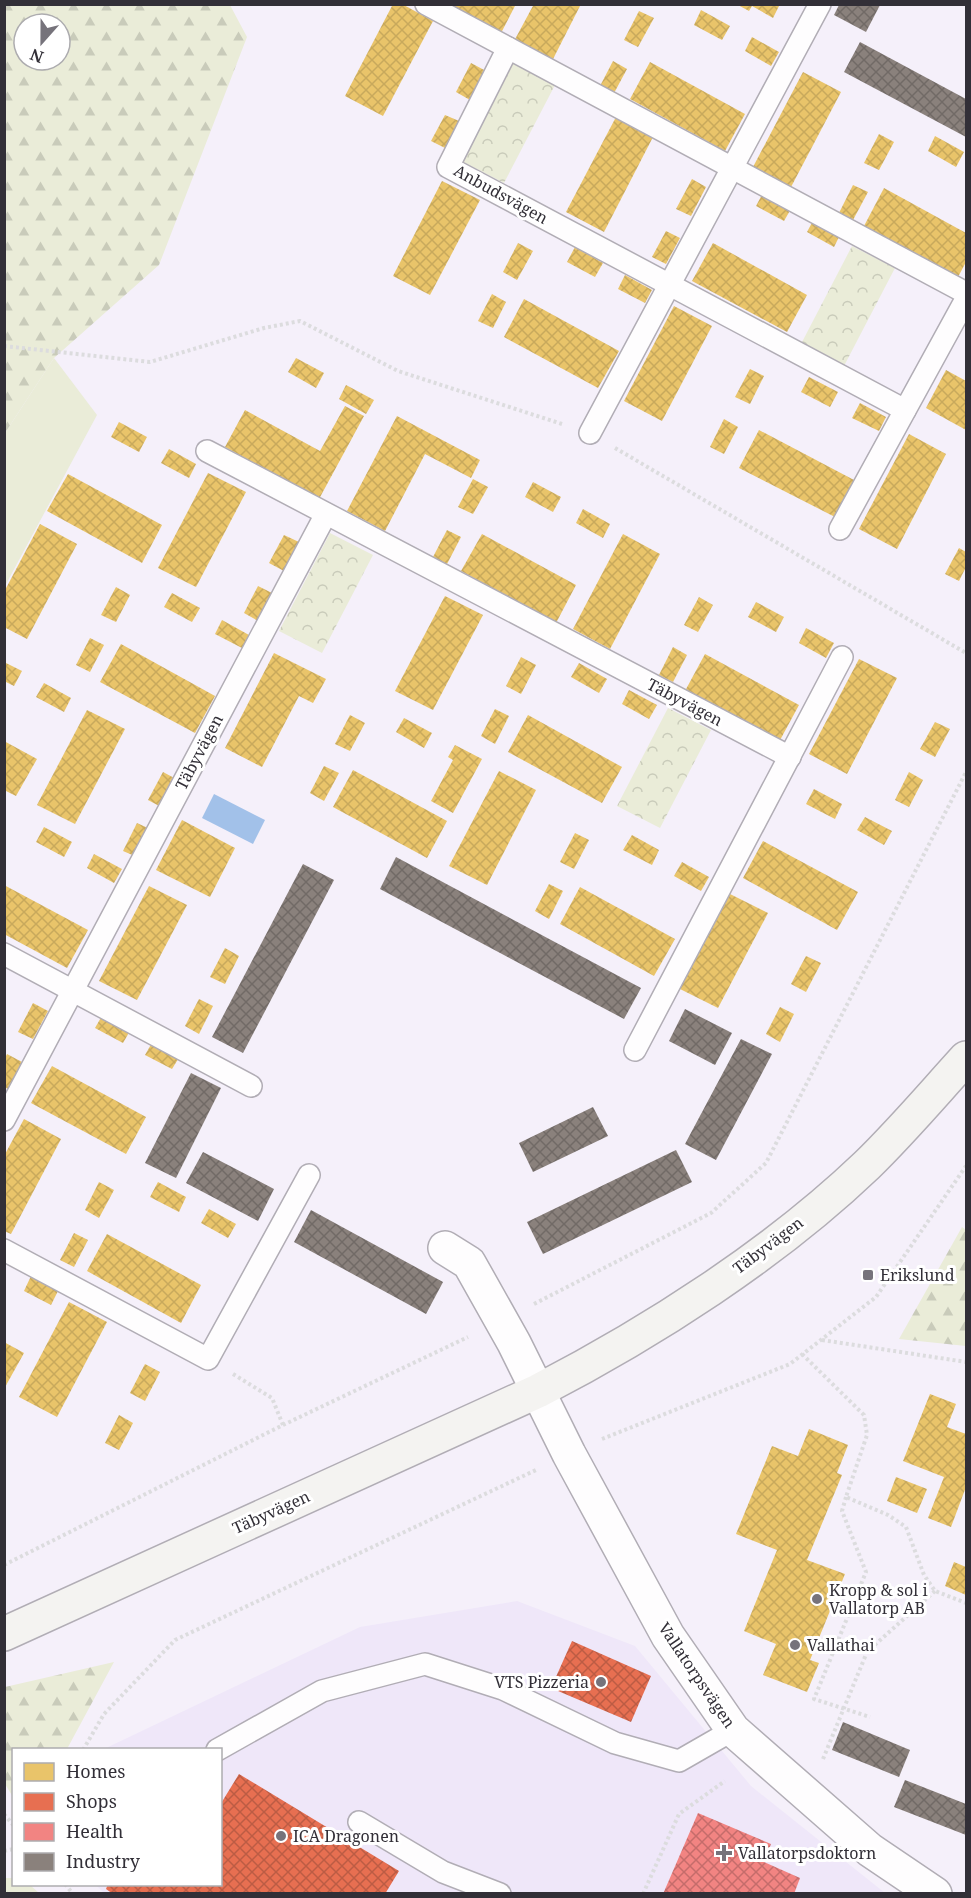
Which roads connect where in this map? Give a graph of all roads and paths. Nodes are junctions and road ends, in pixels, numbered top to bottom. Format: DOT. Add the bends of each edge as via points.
graph roads {
  1 [pos="426,4"];
  2 [pos="820,4"];
  3 [pos="508,48"];
  4 [pos="733,167"];
  5 [pos="670,285"];
  6 [pos="966,294"];
  7 [pos="966,298"];
  8 [pos="4,346"];
  9 [pos="905,410"];
  10 [pos="590,434"];
  11 [pos="207,451"];
  12 [pos="326,513"];
  13 [pos="840,529"];
  14 [pos="966,653"];
  15 [pos="842,657"];
  16 [pos="790,757"];
  17 [pos="966,772"];
  18 [pos="4,954"];
  19 [pos="73,991"];
  20 [pos="635,1050"];
  21 [pos="966,1058"];
  22 [pos="251,1086"];
  23 [pos="4,1119"];
  24 [pos="309,1175"];
  25 [pos="445,1248"];
  26 [pos="4,1250"];
  27 [pos="501,1322"];
  28 [pos="822,1340"];
  29 [pos="802,1354"];
  30 [pos="208,1359"];
  31 [pos="966,1362"];
  32 [pos="538,1391"];
  33 [pos="283,1425"];
  34 [pos="846,1497"];
  35 [pos="4,1565"];
  36 [pos="935,1591"];
  37 [pos="966,1603"];
  38 [pos="4,1634"];
  39 [pos="844,1708"];
  40 [pos="870,1717"];
  41 [pos="733,1730"];
  42 [pos="220,1748"];
  43 [pos="725,1781"];
  44 [pos="808,1796"];
  45 [pos="359,1822"];
  46 [pos="500,1893"];
  47 [pos="643,1893"];
  48 [pos="935,1893"];
  1 -- 3 [label="lane"];
  2 -- 4 [label="lane"];
  3 -- 4 [label="lane"];
  3 -- 5 [label="lane, Anbudsvägen" via="448,166"];
  4 -- 5 [label="lane"];
  4 -- 6 [label="lane"];
  5 -- 9 [label="lane, Anbudsvägen"];
  5 -- 10 [label="lane"];
  7 -- 9 [label="lane"];
  8 -- 10 [label="path" via="150,362 300,321 398,371"];
  9 -- 13 [label="lane"];
  10 -- 14 [label="path"];
  11 -- 12 [label="lane, Täbyvägen"];
  12 -- 16 [label="lane, Täbyvägen"];
  12 -- 19 [label="lane, Täbyvägen"];
  15 -- 16 [label="lane"];
  16 -- 20 [label="lane"];
  17 -- 27 [label="path" via="766,1163 711,1213"];
  18 -- 19 [label="lane"];
  19 -- 22 [label="lane"];
  19 -- 23 [label="lane, Täbyvägen"];
  21 -- 32 [label="main road, Täbyvägen" via="867,1165 767,1250 606,1356"];
  24 -- 30 [label="lane"];
  25 -- 27 [label="street" via="469,1263"];
  26 -- 30 [label="lane"];
  27 -- 32 [label="street"];
  27 -- 33 [label="path"];
  28 -- 31 [label="path"];
  29 -- 34 [label="path" via="864,1415 867,1435"];
  30 -- 33 [label="path" via="272,1398"];
  32 -- 38 [label="main road, Täbyvägen"];
  32 -- 41 [label="street, Vallatorpsvägen" via="668,1636"];
  33 -- 35 [label="path"];
  34 -- 36 [label="path" via="906,1527 924,1575"];
  34 -- 39 [label="path" via="842,1511 866,1572 814,1699"];
  36 -- 37 [label="path"];
  36 -- 39 [label="path" via="867,1652"];
  39 -- 40 [label="path"];
  39 -- 44 [label="path"];
  41 -- 42 [label="lane" via="679,1761 615,1743 502,1689 425,1664 322,1691"];
  41 -- 44 [label="street, Vallatorpsvägen"];
  43 -- 47 [label="path" via="679,1814"];
  44 -- 48 [label="street, Vallatorpsvägen" via="870,1850"];
  45 -- 46 [label="lane" via="443,1872"];
}
